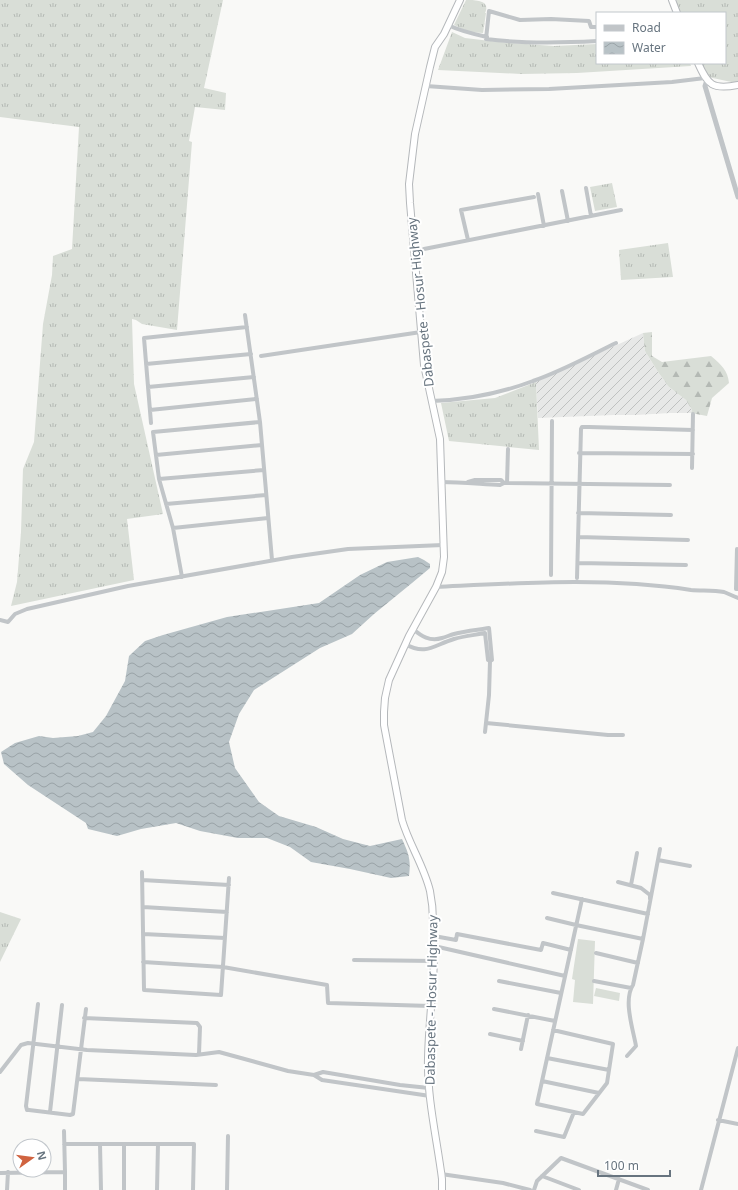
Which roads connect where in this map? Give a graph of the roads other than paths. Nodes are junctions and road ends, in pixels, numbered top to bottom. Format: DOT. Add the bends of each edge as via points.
graph roads {
  1 [pos="460,0"];
  2 [pos="672,0"];
  3 [pos="677,12"];
  4 [pos="448,25"];
  5 [pos="596,27"];
  6 [pos="487,37"];
  7 [pos="596,41"];
  8 [pos="698,64"];
  9 [pos="706,79"];
  10 [pos="738,85"];
  11 [pos="426,86"];
  12 [pos="586,188"];
  13 [pos="562,191"];
  14 [pos="738,197"];
  15 [pos="621,210"];
  16 [pos="591,216"];
  17 [pos="568,221"];
  18 [pos="544,226"];
  19 [pos="468,240"];
  20 [pos="424,249"];
  21 [pos="245,315"];
  22 [pos="247,327"];
  23 [pos="421,332"];
  24 [pos="616,342"];
  25 [pos="251,354"];
  26 [pos="261,356"];
  27 [pos="146,364"];
  28 [pos="254,377"];
  29 [pos="148,387"];
  30 [pos="257,399"];
  31 [pos="432,401"];
  32 [pos="150,410"];
  33 [pos="693,414"];
  34 [pos="552,421"];
  35 [pos="151,422"];
  36 [pos="260,422"];
  37 [pos="693,430"];
  38 [pos="262,445"];
  39 [pos="508,449"];
  40 [pos="579,453"];
  41 [pos="692,454"];
  42 [pos="156,455"];
  43 [pos="692,468"];
  44 [pos="264,470"];
  45 [pos="159,479"];
  46 [pos="441,482"];
  47 [pos="506,483"];
  48 [pos="552,484"];
  49 [pos="579,484"];
  50 [pos="670,485"];
  51 [pos="266,495"];
  52 [pos="166,504"];
  53 [pos="578,513"];
  54 [pos="671,515"];
  55 [pos="268,518"];
  56 [pos="173,528"];
  57 [pos="578,537"];
  58 [pos="688,540"];
  59 [pos="443,545"];
  60 [pos="737,549"];
  61 [pos="272,560"];
  62 [pos="737,562"];
  63 [pos="578,563"];
  64 [pos="686,565"];
  65 [pos="551,575"];
  66 [pos="182,577"];
  67 [pos="577,578"];
  68 [pos="436,587"];
  69 [pos="738,589"];
  70 [pos="738,598"];
  71 [pos="0,620"];
  72 [pos="412,629"];
  73 [pos="405,644"];
  74 [pos="490,661"];
  75 [pos="486,723"];
  76 [pos="485,732"];
  77 [pos="623,735"];
  78 [pos="660,849"];
  79 [pos="637,853"];
  80 [pos="658,860"];
  81 [pos="690,866"];
  82 [pos="142,872"];
  83 [pos="229,878"];
  84 [pos="142,880"];
  85 [pos="618,882"];
  86 [pos="229,885"];
  87 [pos="631,885"];
  88 [pos="553,893"];
  89 [pos="582,899"];
  90 [pos="650,903"];
  91 [pos="143,907"];
  92 [pos="227,912"];
  93 [pos="648,914"];
  94 [pos="547,918"];
  95 [pos="576,925"];
  96 [pos="143,934"];
  97 [pos="434,936"];
  98 [pos="225,938"];
  99 [pos="644,939"];
  100 [pos="434,946"];
  101 [pos="571,950"];
  102 [pos="596,953"];
  103 [pos="354,960"];
  104 [pos="434,961"];
  105 [pos="143,962"];
  106 [pos="638,962"];
  107 [pos="223,967"];
  108 [pos="565,976"];
  109 [pos="499,981"];
  110 [pos="594,981"];
  111 [pos="631,988"];
  112 [pos="561,993"];
  113 [pos="38,1004"];
  114 [pos="62,1005"];
  115 [pos="431,1006"];
  116 [pos="494,1008"];
  117 [pos="86,1009"];
  118 [pos="528,1015"];
  119 [pos="84,1018"];
  120 [pos="555,1021"];
  121 [pos="553,1030"];
  122 [pos="490,1034"];
  123 [pos="523,1040"];
  124 [pos="33,1044"];
  125 [pos="57,1046"];
  126 [pos="81,1049"];
  127 [pos="521,1049"];
  128 [pos="738,1049"];
  129 [pos="199,1054"];
  130 [pos="627,1056"];
  131 [pos="547,1058"];
  132 [pos="609,1070"];
  133 [pos="0,1072"];
  134 [pos="314,1075"];
  135 [pos="78,1079"];
  136 [pos="542,1081"];
  137 [pos="216,1085"];
  138 [pos="429,1088"];
  139 [pos="599,1094"];
  140 [pos="430,1096"];
  141 [pos="50,1112"];
  142 [pos="574,1112"];
  143 [pos="718,1120"];
  144 [pos="738,1124"];
  145 [pos="64,1131"];
  146 [pos="536,1131"];
  147 [pos="228,1136"];
  148 [pos="64,1144"];
  149 [pos="100,1144"];
  150 [pos="124,1144"];
  151 [pos="158,1144"];
  152 [pos="8,1172"];
  153 [pos="65,1172"];
  154 [pos="0,1173"];
  155 [pos="442,1174"];
  156 [pos="542,1176"];
  157 [pos="619,1179"];
  158 [pos="7,1190"];
  159 [pos="65,1190"];
  160 [pos="101,1190"];
  161 [pos="124,1190"];
  162 [pos="157,1190"];
  163 [pos="193,1190"];
  164 [pos="227,1190"];
  165 [pos="442,1190"];
  166 [pos="530,1190"];
  167 [pos="534,1190"];
  168 [pos="579,1190"];
  169 [pos="616,1190"];
  170 [pos="648,1190"];
  171 [pos="701,1190"];
  1 -- 4 [label="highway, Dabaspete - Hosur Highway"];
  2 -- 3 [label="highway"];
  4 -- 6 [label="street"];
  4 -- 11 [label="highway, Dabaspete - Hosur Highway" via="435,47"];
  5 -- 6 [label="street" via="591,27 589,21 520,20 489,11"];
  6 -- 7 [label="street" via="486,39 533,43"];
  8 -- 9 [label="highway"];
  9 -- 10 [label="highway" via="714,86"];
  9 -- 11 [label="street" via="549,89 482,90"];
  9 -- 14 [label="street" via="705,86"];
  11 -- 23 [label="highway, Dabaspete - Hosur Highway" via="415,134 409,184"];
  12 -- 16 [label="street"];
  13 -- 17 [label="street"];
  15 -- 16 [label="street"];
  16 -- 17 [label="street"];
  17 -- 18 [label="street"];
  18 -- 19 [label="street"];
  18 -- 19 [label="street" via="536,196 461,210"];
  19 -- 20 [label="street"];
  21 -- 22 [label="street"];
  22 -- 25 [label="street"];
  22 -- 27 [label="street" via="144,338"];
  23 -- 26 [label="street"];
  23 -- 31 [label="highway, Dabaspete - Hosur Highway" via="424,365"];
  24 -- 31 [label="street" via="534,381 485,395"];
  25 -- 27 [label="street"];
  25 -- 28 [label="street"];
  27 -- 29 [label="street"];
  28 -- 29 [label="street"];
  28 -- 30 [label="street"];
  29 -- 32 [label="street"];
  30 -- 32 [label="street"];
  30 -- 36 [label="street"];
  31 -- 46 [label="highway, Dabaspete - Hosur Highway" via="440,439"];
  32 -- 35 [label="street"];
  33 -- 37 [label="street"];
  34 -- 48 [label="street"];
  36 -- 38 [label="street"];
  36 -- 42 [label="street" via="153,432"];
  37 -- 40 [label="street" via="582,427"];
  37 -- 41 [label="street"];
  38 -- 42 [label="street"];
  38 -- 44 [label="street"];
  39 -- 47 [label="street"];
  40 -- 41 [label="street"];
  40 -- 49 [label="street"];
  41 -- 43 [label="street"];
  42 -- 45 [label="street"];
  44 -- 45 [label="street"];
  44 -- 51 [label="street"];
  45 -- 52 [label="street"];
  46 -- 47 [label="street" via="500,485"];
  46 -- 59 [label="highway, Dabaspete - Hosur Highway"];
  47 -- 48 [label="street"];
  48 -- 49 [label="street"];
  48 -- 65 [label="street"];
  49 -- 50 [label="street"];
  49 -- 53 [label="street"];
  51 -- 52 [label="street"];
  51 -- 55 [label="street"];
  52 -- 56 [label="street"];
  53 -- 54 [label="street"];
  53 -- 57 [label="street"];
  55 -- 56 [label="street"];
  55 -- 61 [label="street"];
  56 -- 66 [label="street"];
  57 -- 58 [label="street"];
  57 -- 63 [label="street"];
  59 -- 61 [label="street" via="348,549"];
  59 -- 68 [label="highway, Dabaspete - Hosur Highway" via="442,572"];
  60 -- 62 [label="street"];
  61 -- 66 [label="street"];
  62 -- 69 [label="street"];
  63 -- 64 [label="street"];
  63 -- 67 [label="street"];
  66 -- 71 [label="street" via="128,586 27,609 15,614 8,622"];
  68 -- 70 [label="street" via="551,582 615,583 723,592"];
  68 -- 72 [label="highway, Dabaspete - Hosur Highway"];
  72 -- 73 [label="highway, Dabaspete - Hosur Highway"];
  72 -- 74 [label="street" via="435,640 489,628 492,660"];
  73 -- 74 [label="street" via="422,650 455,639 485,633"];
  73 -- 97 [label="highway, Dabaspete - Hosur Highway" via="389,680 384,725 405,831 430,891"];
  74 -- 75 [label="street"];
  75 -- 76 [label="street"];
  75 -- 77 [label="street"];
  78 -- 80 [label="street"];
  79 -- 87 [label="street"];
  80 -- 81 [label="street"];
  80 -- 90 [label="street"];
  82 -- 84 [label="street"];
  83 -- 86 [label="street"];
  84 -- 86 [label="street"];
  84 -- 91 [label="street"];
  85 -- 87 [label="street"];
  86 -- 92 [label="street"];
  87 -- 90 [label="street" via="641,888 650,896"];
  88 -- 89 [label="street"];
  89 -- 93 [label="street"];
  89 -- 95 [label="street"];
  90 -- 93 [label="street"];
  91 -- 92 [label="street"];
  91 -- 96 [label="street"];
  92 -- 98 [label="street"];
  93 -- 99 [label="street"];
  94 -- 95 [label="street"];
  95 -- 99 [label="street"];
  95 -- 101 [label="street"];
  96 -- 98 [label="street"];
  96 -- 105 [label="street"];
  97 -- 100 [label="highway, Dabaspete - Hosur Highway"];
  97 -- 101 [label="street" via="456,940 457,934 541,950 543,943"];
  98 -- 107 [label="street"];
  99 -- 106 [label="street"];
  100 -- 104 [label="highway, Dabaspete - Hosur Highway"];
  100 -- 108 [label="street"];
  101 -- 108 [label="street"];
  102 -- 106 [label="street"];
  103 -- 104 [label="street"];
  104 -- 115 [label="highway, Dabaspete - Hosur Highway"];
  105 -- 107 [label="street"];
  105 -- 107 [label="street" via="144,990 221,995"];
  106 -- 111 [label="street"];
  107 -- 115 [label="street" via="327,985 328,1003"];
  108 -- 112 [label="street"];
  109 -- 112 [label="street"];
  110 -- 111 [label="street"];
  111 -- 130 [label="street" via="628,1002 636,1046"];
  112 -- 120 [label="street"];
  113 -- 124 [label="street"];
  114 -- 125 [label="street"];
  115 -- 138 [label="highway, Dabaspete - Hosur Highway"];
  116 -- 118 [label="street"];
  117 -- 119 [label="street"];
  118 -- 120 [label="street"];
  118 -- 123 [label="street"];
  119 -- 126 [label="street"];
  119 -- 129 [label="street" via="197,1023 200,1026"];
  120 -- 121 [label="street"];
  121 -- 131 [label="street"];
  121 -- 132 [label="street" via="613,1044"];
  122 -- 123 [label="street"];
  123 -- 127 [label="street"];
  124 -- 125 [label="street"];
  124 -- 133 [label="street" via="21,1045"];
  124 -- 141 [label="street" via="26,1108"];
  125 -- 126 [label="street"];
  125 -- 141 [label="street"];
  126 -- 129 [label="street"];
  126 -- 135 [label="street"];
  128 -- 143 [label="street"];
  129 -- 134 [label="street" via="221,1052 288,1071"];
  131 -- 132 [label="street"];
  131 -- 136 [label="street"];
  132 -- 139 [label="street" via="607,1083"];
  134 -- 138 [label="street" via="323,1072"];
  134 -- 140 [label="street" via="322,1080"];
  135 -- 137 [label="street"];
  135 -- 141 [label="street" via="73,1114"];
  136 -- 139 [label="street"];
  136 -- 142 [label="street" via="537,1104"];
  138 -- 140 [label="highway, Dabaspete - Hosur Highway"];
  139 -- 142 [label="street" via="583,1114"];
  140 -- 155 [label="highway, Dabaspete - Hosur Highway"];
  142 -- 146 [label="street" via="564,1137"];
  143 -- 144 [label="street"];
  143 -- 171 [label="street"];
  145 -- 148 [label="street"];
  147 -- 164 [label="street"];
  148 -- 149 [label="street"];
  148 -- 153 [label="street"];
  149 -- 150 [label="street"];
  149 -- 160 [label="street"];
  150 -- 151 [label="street"];
  150 -- 161 [label="street"];
  151 -- 162 [label="street"];
  151 -- 163 [label="street" via="194,1144"];
  152 -- 153 [label="street"];
  152 -- 154 [label="street"];
  152 -- 158 [label="street"];
  153 -- 159 [label="street"];
  155 -- 165 [label="highway, Dabaspete - Hosur Highway"];
  155 -- 166 [label="street" via="503,1183"];
  156 -- 157 [label="street" via="561,1158"];
  156 -- 167 [label="street"];
  156 -- 168 [label="street"];
  157 -- 169 [label="street"];
  157 -- 170 [label="street"];
}
